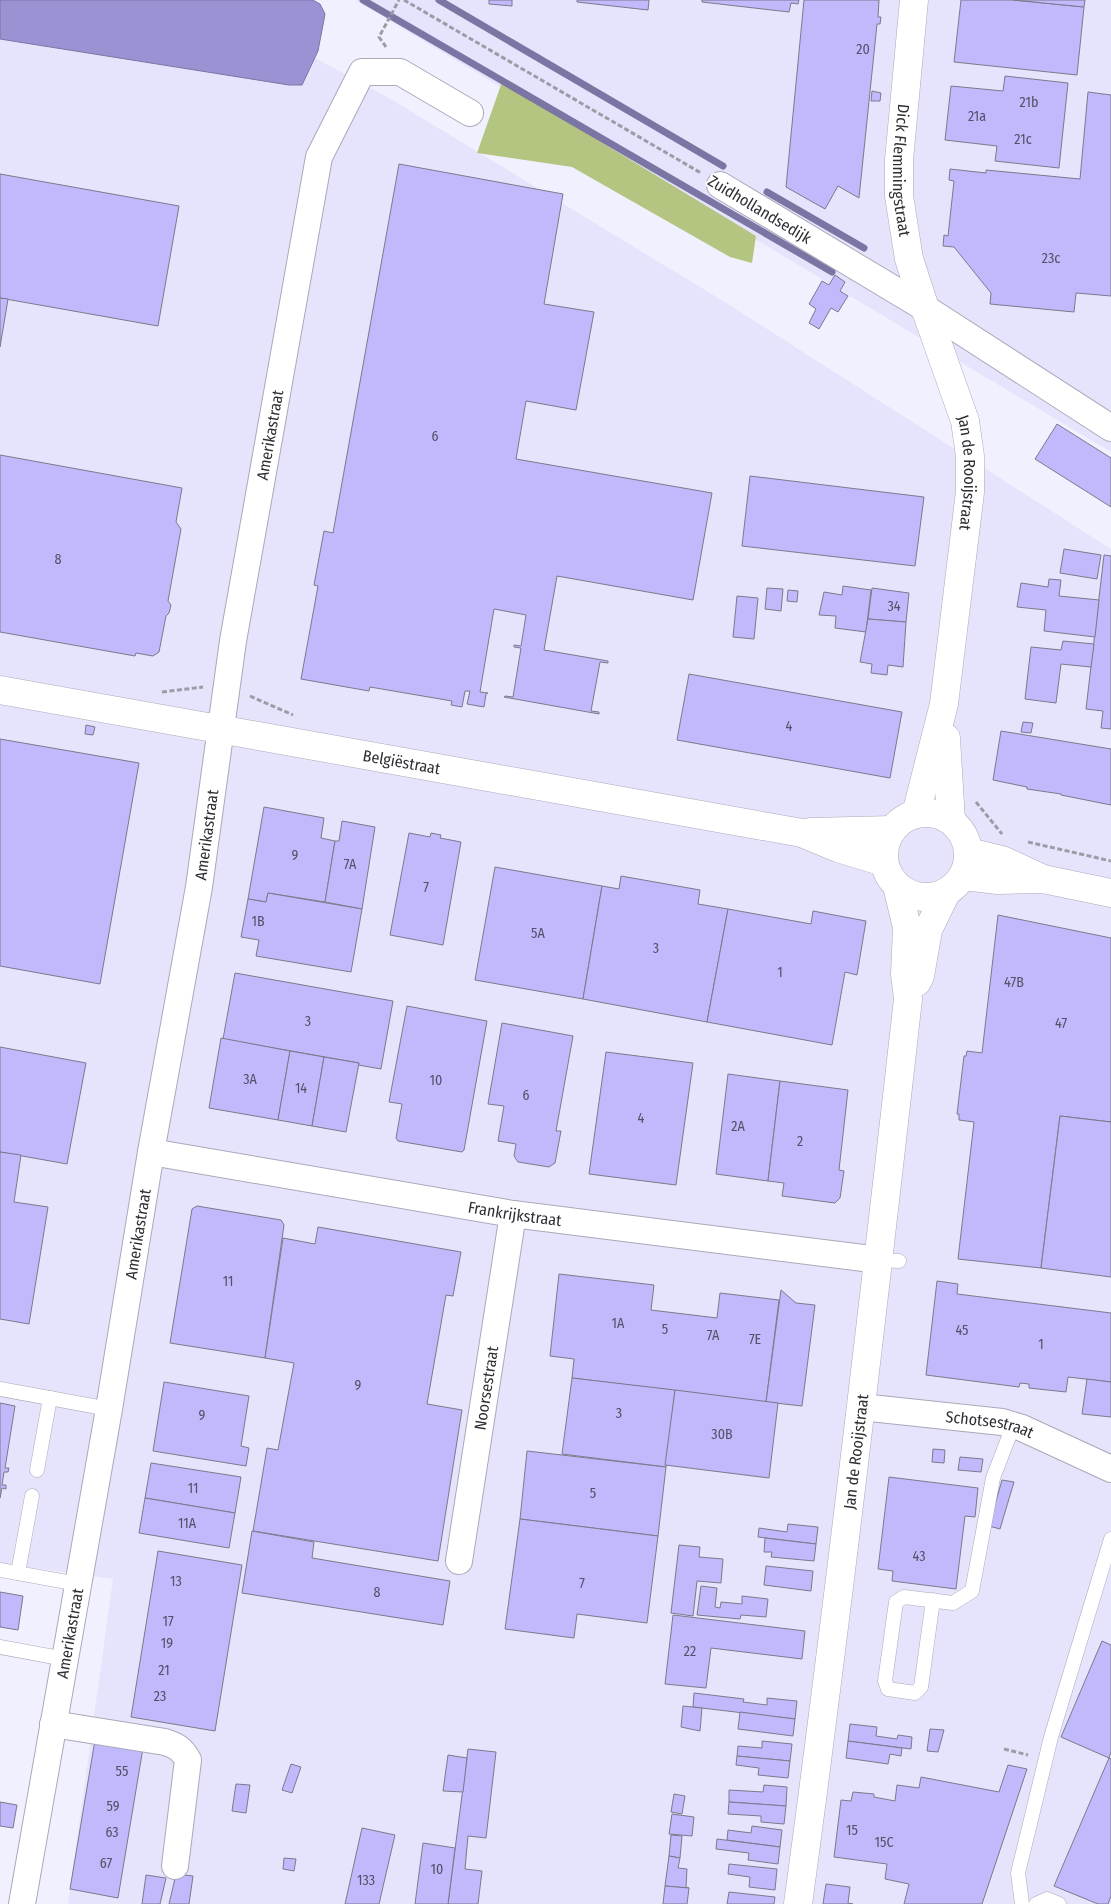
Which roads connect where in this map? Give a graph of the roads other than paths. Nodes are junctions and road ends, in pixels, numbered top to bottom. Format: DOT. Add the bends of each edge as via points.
graph roads {
  1 [pos="914,0"];
  2 [pos="470,113"];
  3 [pos="720,185"];
  4 [pos="925,308"];
  5 [pos="1111,428"];
  6 [pos="0,690"];
  7 [pos="944,704"];
  8 [pos="221,728"];
  9 [pos="916,814"];
  10 [pos="951,821"];
  11 [pos="892,830"];
  12 [pos="802,833"];
  13 [pos="884,862"];
  14 [pos="959,874"];
  15 [pos="897,886"];
  16 [pos="1111,893"];
  17 [pos="908,999"];
  18 [pos="151,1152"];
  19 [pos="513,1214"];
  20 [pos="889,1261"];
  21 [pos="0,1390"];
  22 [pos="50,1398"];
  23 [pos="861,1407"];
  24 [pos="109,1409"];
  25 [pos="1014,1426"];
  26 [pos="1111,1469"];
  27 [pos="37,1470"];
  28 [pos="32,1496"];
  29 [pos="1111,1539"];
  30 [pos="459,1561"];
  31 [pos="0,1570"];
  32 [pos="18,1573"];
  33 [pos="78,1584"];
  34 [pos="933,1600"];
  35 [pos="0,1647"];
  36 [pos="65,1659"];
  37 [pos="53,1724"];
  38 [pos="174,1866"];
  39 [pos="22,1904"];
  40 [pos="798,1904"];
  41 [pos="1022,1904"];
  42 [pos="1036,1904"];
  43 [pos="1059,1904"];
  1 -- 4 [label="street, Dick Flemmingstraat" via="899,160 899,196 909,259"];
  2 -- 8 [label="street, Amerikastraat" via="400,72 362,72 319,157 235,631"];
  3 -- 4 [label="street, Zuidhollandsedijk"];
  4 -- 5 [label="street, Zuidhollandsedijk"];
  4 -- 7 [label="street, Jan de Rooijstraat" via="965,421 970,456 970,492"];
  6 -- 8 [label="street, Belgiëstraat"];
  7 -- 9 [label="street, Jan de Rooijstraat"];
  7 -- 10 [label="street, Jan de Rooijstraat"];
  8 -- 12 [label="street, Belgiëstraat"];
  8 -- 18 [label="street, Amerikastraat" via="199,887"];
  9 -- 10 [label="street" via="931,813"];
  9 -- 11 [label="street"];
  10 -- 14 [label="street" via="966,840"];
  11 -- 12 [label="street, Belgiëstraat"];
  11 -- 13 [label="street" via="884,849"];
  12 -- 13 [label="street, Belgiëstraat"];
  13 -- 15 [label="street"];
  14 -- 15 [label="street" via="934,897 921,898"];
  14 -- 16 [label="street" via="998,880 1043,879"];
  14 -- 17 [label="street, Jan de Rooijstraat" via="928,930 920,976"];
  15 -- 17 [label="street, Jan de Rooijstraat" via="907,927 905,974"];
  17 -- 20 [label="street, Jan de Rooijstraat"];
  18 -- 19 [label="street, Frankrijkstraat"];
  18 -- 24 [label="street, Amerikastraat"];
  19 -- 20 [label="street, Frankrijkstraat"];
  19 -- 30 [label="street, Noorsestraat"];
  20 -- 23 [label="street, Jan de Rooijstraat"];
  21 -- 22 [label="lane"];
  22 -- 24 [label="lane"];
  22 -- 27 [label="lane"];
  23 -- 25 [label="street, Schotsestraat"];
  23 -- 40 [label="street, Jan de Rooijstraat"];
  24 -- 33 [label="street, Amerikastraat"];
  25 -- 26 [label="street, Schotsestraat"];
  25 -- 34 [label="lane" via="993,1478 972,1591 953,1603"];
  28 -- 32 [label="lane"];
  29 -- 41 [label="lane" via="1051,1737 1018,1873"];
  31 -- 32 [label="lane"];
  32 -- 33 [label="lane"];
  33 -- 36 [label="street, Amerikastraat"];
  34 -- 34 [label="lane" via="904,1596 896,1602 885,1681 888,1689 915,1693 921,1687"];
  35 -- 36 [label="lane"];
  36 -- 37 [label="street, Amerikastraat"];
  37 -- 38 [label="street" via="165,1742 183,1751 188,1760"];
  37 -- 39 [label="street, Amerikastraat"];
  42 -- 43 [label="lane" via="1047,1899"];
}
